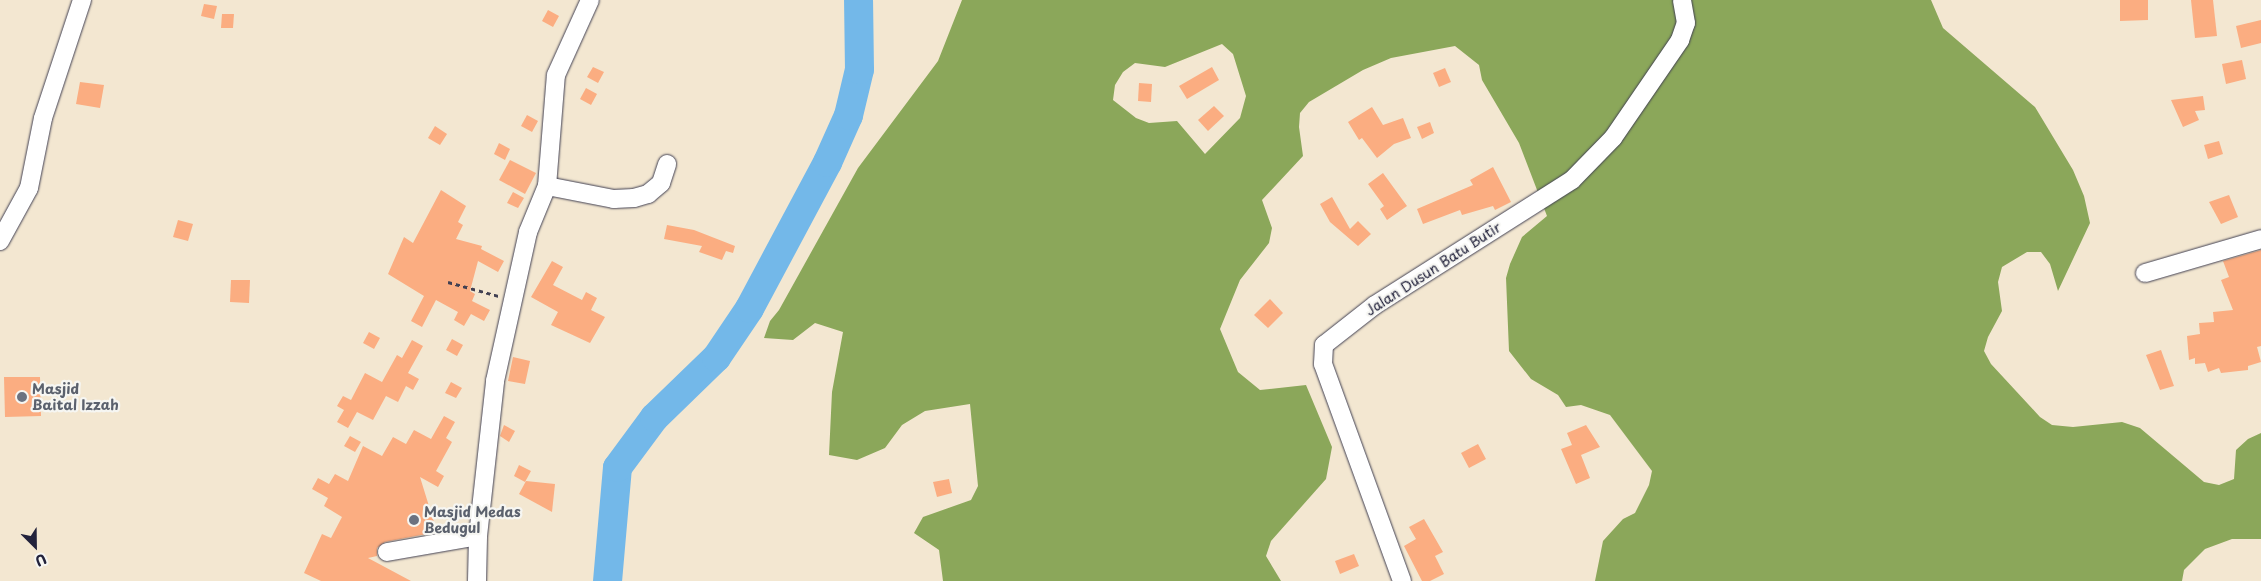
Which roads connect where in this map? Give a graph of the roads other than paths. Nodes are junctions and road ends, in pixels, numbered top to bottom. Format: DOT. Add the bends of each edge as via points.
graph roads {
  1 [pos="82,0"];
  2 [pos="590,0"];
  3 [pos="1682,0"];
  4 [pos="667,164"];
  5 [pos="547,186"];
  6 [pos="2261,239"];
  7 [pos="0,241"];
  8 [pos="2146,272"];
  9 [pos="478,536"];
  10 [pos="387,552"];
  11 [pos="477,581"];
  12 [pos="1402,581"];
  1 -- 7 [label="street" via="43,118 29,188"];
  2 -- 5 [label="street" via="556,75"];
  3 -- 12 [label="street, Jalan Dusun Batu Butir" via="1686,23 1680,40 1613,138 1572,180 1376,305 1324,345 1323,364"];
  4 -- 5 [label="street" via="661,183 648,194 634,198 604,198"];
  5 -- 9 [label="street" via="528,232 494,382"];
  6 -- 8 [label="street"];
  9 -- 10 [label="street"];
  9 -- 11 [label="street"];
}
